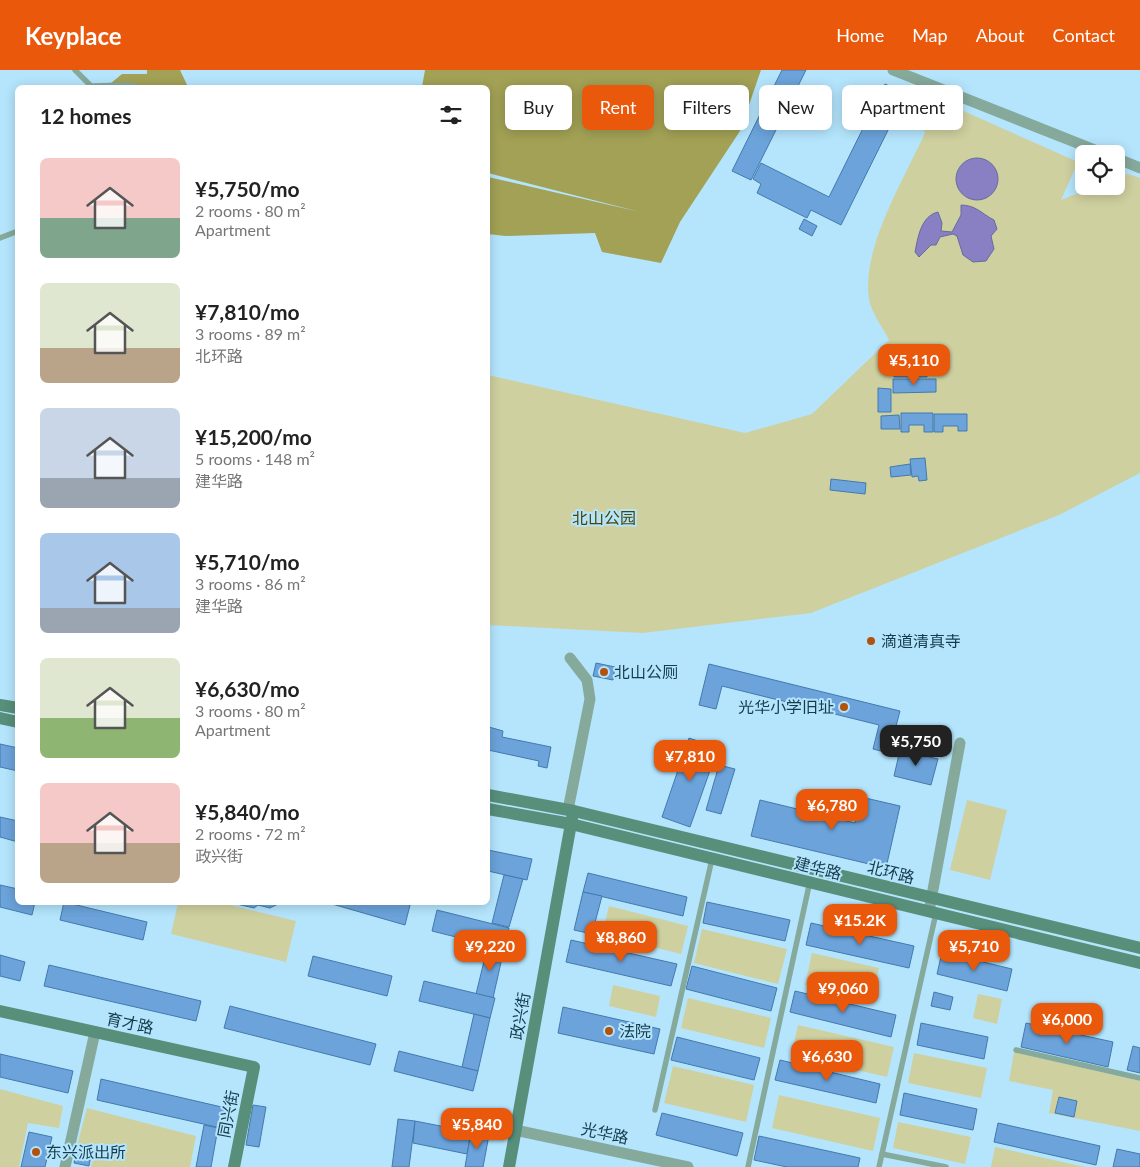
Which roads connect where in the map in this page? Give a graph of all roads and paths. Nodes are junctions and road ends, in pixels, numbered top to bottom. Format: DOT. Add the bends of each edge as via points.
graph roads {
  1 [pos="75,70"];
  2 [pos="893,70"];
  3 [pos="91,85"];
  4 [pos="116,85"];
  5 [pos="130,85"];
  6 [pos="1082,145"];
  7 [pos="1125,162"];
  8 [pos="1140,168"];
  9 [pos="15,232"];
  10 [pos="0,238"];
  11 [pos="570,658"];
  12 [pos="0,705"];
  13 [pos="15,708"];
  14 [pos="0,718"];
  15 [pos="15,721"];
  16 [pos="960,743"];
  17 [pos="490,795"];
  18 [pos="490,809"];
  19 [pos="571,811"];
  20 [pos="571,824"];
  21 [pos="712,859"];
  22 [pos="812,869"];
  23 [pos="810,882"];
  24 [pos="931,898"];
  25 [pos="933,912"];
  26 [pos="1140,948"];
  27 [pos="1140,963"];
  28 [pos="0,1011"];
  29 [pos="95,1032"];
  30 [pos="1016,1050"];
  31 [pos="254,1067"];
  32 [pos="1140,1078"];
  33 [pos="655,1110"];
  34 [pos="516,1130"];
  35 [pos="882,1154"];
  36 [pos="643,1162"];
  37 [pos="65,1167"];
  38 [pos="234,1167"];
  39 [pos="509,1167"];
  40 [pos="688,1167"];
  41 [pos="748,1167"];
  42 [pos="879,1167"];
  43 [pos="946,1167"];
  1 -- 3 [label="lane"];
  2 -- 6 [label="street"];
  4 -- 5 [label="lane"];
  7 -- 8 [label="street"];
  9 -- 10 [label="lane"];
  11 -- 19 [label="street" via="587,680 590,699"];
  12 -- 13 [label="street"];
  14 -- 15 [label="street"];
  16 -- 24 [label="street"];
  17 -- 19 [label="street, 北环路"];
  18 -- 20 [label="street, 建华路"];
  19 -- 20 [label="street, 政兴街"];
  19 -- 22 [label="street, 北环路"];
  20 -- 21 [label="street, 建华路"];
  20 -- 34 [label="street, 政兴街"];
  21 -- 23 [label="street, 建华路"];
  21 -- 33 [label="lane"];
  22 -- 23 [label="lane"];
  22 -- 24 [label="street, 北环路"];
  23 -- 25 [label="street, 建华路"];
  23 -- 41 [label="lane"];
  24 -- 25 [label="street"];
  24 -- 26 [label="street, 北环路"];
  25 -- 27 [label="street, 建华路"];
  25 -- 35 [label="lane"];
  28 -- 29 [label="street, 育才路"];
  29 -- 31 [label="street, 育才路"];
  29 -- 37 [label="street"];
  30 -- 32 [label="lane"];
  31 -- 38 [label="street, 同兴街"];
  34 -- 36 [label="street, 光华路"];
  34 -- 39 [label="street, 政兴街"];
  35 -- 42 [label="lane"];
  35 -- 43 [label="lane"];
  36 -- 40 [label="street, 光华路"];
}
